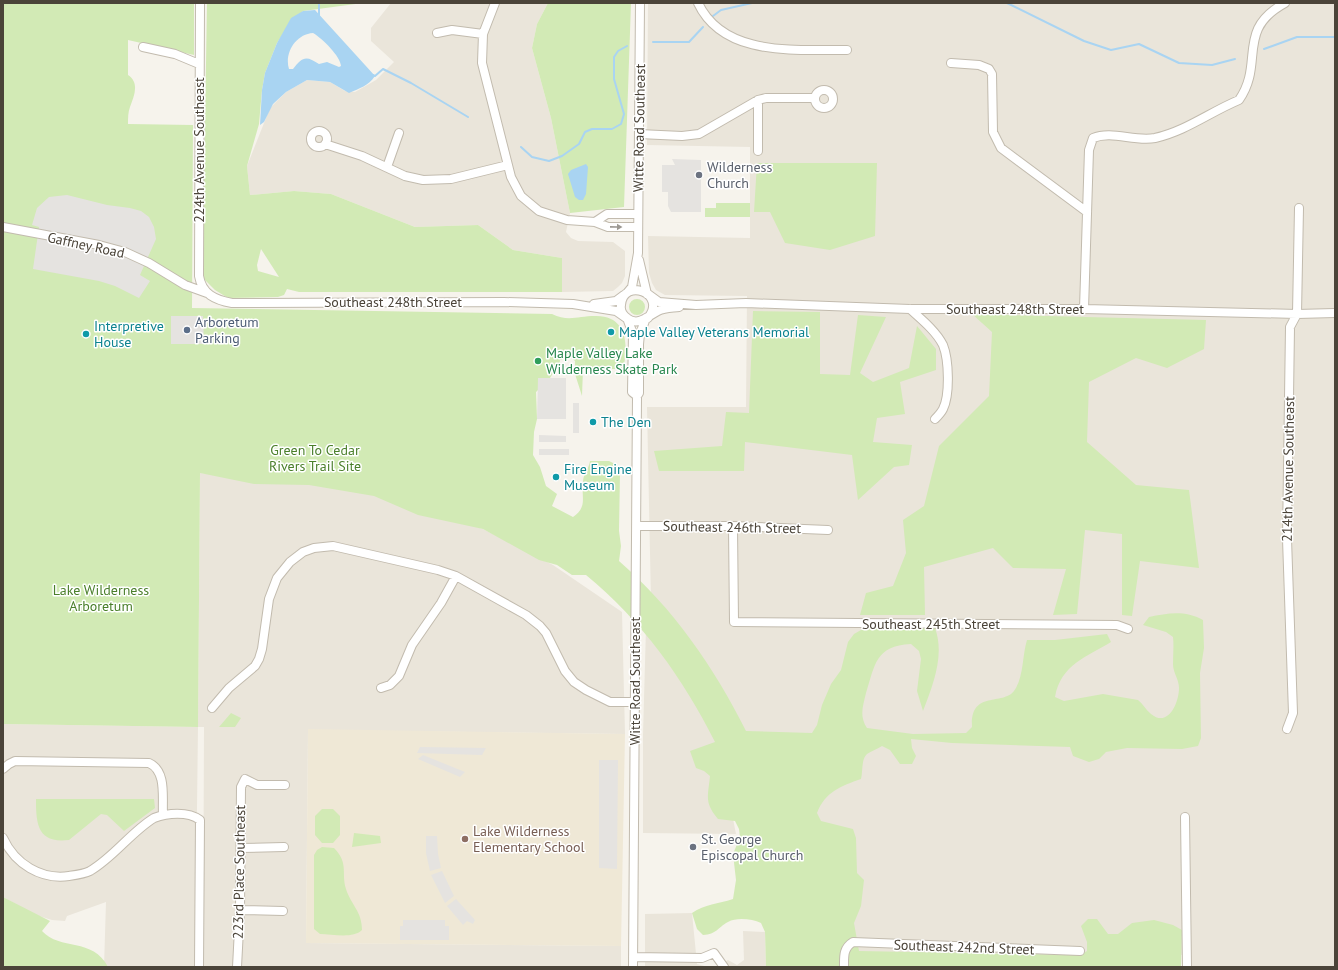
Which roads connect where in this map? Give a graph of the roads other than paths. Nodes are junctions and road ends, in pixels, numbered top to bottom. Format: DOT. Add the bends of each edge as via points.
graph roads {
  1 [pos="200,3"];
  2 [pos="495,3"];
  3 [pos="640,3"];
  4 [pos="698,3"];
  5 [pos="1285,3"];
  6 [pos="437,33"];
  7 [pos="483,34"];
  8 [pos="143,47"];
  9 [pos="847,50"];
  10 [pos="951,63"];
  11 [pos="199,64"];
  12 [pos="815,98"];
  13 [pos="758,100"];
  14 [pos="399,133"];
  15 [pos="639,134"];
  16 [pos="325,144"];
  17 [pos="758,150"];
  18 [pos="508,165"];
  19 [pos="387,167"];
  20 [pos="1299,208"];
  21 [pos="1087,212"];
  22 [pos="638,214"];
  23 [pos="595,222"];
  24 [pos="638,227"];
  25 [pos="3,228"];
  26 [pos="638,253"];
  27 [pos="208,294"];
  28 [pos="626,294"];
  29 [pos="647,294"];
  30 [pos="581,305"];
  31 [pos="696,305"];
  32 [pos="910,309"];
  33 [pos="1084,309"];
  34 [pos="1335,313"];
  35 [pos="1297,314"];
  36 [pos="627,318"];
  37 [pos="647,318"];
  38 [pos="637,396"];
  39 [pos="935,419"];
  40 [pos="636,526"];
  41 [pos="733,526"];
  42 [pos="828,530"];
  43 [pos="456,576"];
  44 [pos="1128,629"];
  45 [pos="380,688"];
  46 [pos="635,702"];
  47 [pos="212,708"];
  48 [pos="1287,729"];
  49 [pos="3,768"];
  50 [pos="285,785"];
  51 [pos="163,814"];
  52 [pos="1185,818"];
  53 [pos="3,838"];
  54 [pos="284,847"];
  55 [pos="241,848"];
  56 [pos="240,910"];
  57 [pos="283,910"];
  58 [pos="1080,951"];
  59 [pos="633,957"];
  60 [pos="199,967"];
  61 [pos="237,967"];
  62 [pos="633,967"];
  63 [pos="724,967"];
  64 [pos="844,967"];
  65 [pos="1187,967"];
  1 -- 11 [label="street, 224th Avenue Southeast"];
  2 -- 7 [label="street"];
  3 -- 15 [label="street, Witte Road Southeast"];
  4 -- 9 [label="street" via="705,16 714,24 742,42 769,48"];
  5 -- 21 [label="street" via="1266,17 1255,33 1250,81 1240,100 1221,107 1174,133 1152,138 1101,135 1093,138 1089,150"];
  6 -- 7 [label="street" via="452,30"];
  7 -- 18 [label="street" via="482,63"];
  8 -- 11 [label="street" via="175,54"];
  10 -- 21 [label="street" via="979,65 989,69 992,74 992,132 1001,148"];
  11 -- 27 [label="street, 224th Avenue Southeast" via="198,276 201,286"];
  12 -- 13 [label="street"];
  13 -- 15 [label="street" via="699,134"];
  13 -- 17 [label="street"];
  14 -- 19 [label="street"];
  15 -- 22 [label="street, Witte Road Southeast"];
  16 -- 19 [label="street"];
  18 -- 19 [label="street" via="436,181 405,176"];
  18 -- 23 [label="street" via="516,188 528,203 539,211 567,220"];
  20 -- 35 [label="street, 214th Avenue Southeast"];
  21 -- 33 [label="street"];
  22 -- 23 [label="street" via="607,214"];
  22 -- 24 [label="street, Witte Road Southeast"];
  23 -- 24 [label="street, one-way" via="608,226"];
  24 -- 26 [label="street, Witte Road Southeast"];
  25 -- 27 [label="street, Gaffney Road" via="125,252 144,260 185,285"];
  26 -- 28 [label="street, Witte Road Southeast" via="634,279"];
  26 -- 29 [label="street, Witte Road Southeast"];
  27 -- 30 [label="street, Southeast 248th Street" via="218,300 232,303 504,302"];
  28 -- 29 [label="street" via="639,290"];
  28 -- 30 [label="street, Southeast 248th Street" via="610,302"];
  28 -- 36 [label="street" via="621,309"];
  29 -- 31 [label="street, Southeast 248th Street" via="659,302"];
  29 -- 37 [label="street" via="652,300 653,308"];
  30 -- 36 [label="street, Southeast 248th Street" via="616,311"];
  31 -- 32 [label="street, Southeast 248th Street" via="746,303"];
  31 -- 37 [label="street, Southeast 248th Street" via="665,309"];
  32 -- 33 [label="street, Southeast 248th Street"];
  32 -- 39 [label="street" via="932,330 947,359 947,399 943,410"];
  33 -- 35 [label="street, Southeast 248th Street"];
  34 -- 35 [label="street, Southeast 248th Street"];
  35 -- 48 [label="street, 214th Avenue Southeast" via="1290,327 1287,540 1293,713"];
  36 -- 37 [label="street" via="637,322"];
  36 -- 38 [label="street, Witte Road Southeast" via="634,334 632,392"];
  37 -- 38 [label="street, Witte Road Southeast" via="640,334"];
  38 -- 40 [label="street, Witte Road Southeast"];
  40 -- 41 [label="street, Southeast 246th Street"];
  40 -- 46 [label="street, Witte Road Southeast"];
  41 -- 42 [label="street, Southeast 246th Street"];
  41 -- 44 [label="street, Southeast 245th Street" via="734,622 1117,626"];
  43 -- 45 [label="street" via="442,603 412,645 399,676 390,685"];
  43 -- 46 [label="street" via="526,615 540,626 546,632 565,671 574,682 610,702"];
  43 -- 47 [label="street" via="333,546 303,552 290,562 273,587 262,649 255,666 229,688"];
  46 -- 59 [label="street, Witte Road Southeast"];
  49 -- 51 [label="street" via="16,761 149,763 157,768 160,774"];
  50 -- 55 [label="street, 223rd Place Southeast" via="257,785 245,779 240,795"];
  51 -- 53 [label="street" via="148,821 90,871 65,877 48,876 34,871 19,861 8,849"];
  51 -- 60 [label="street" via="193,815 200,820"];
  52 -- 65 [label="street"];
  54 -- 55 [label="street"];
  55 -- 56 [label="street, 223rd Place Southeast"];
  56 -- 57 [label="street"];
  56 -- 61 [label="street, 223rd Place Southeast"];
  58 -- 64 [label="street, Southeast 242nd Street" via="853,942 844,952"];
  59 -- 62 [label="street, Witte Road Southeast"];
  59 -- 63 [label="street" via="702,958 714,953"];
}
